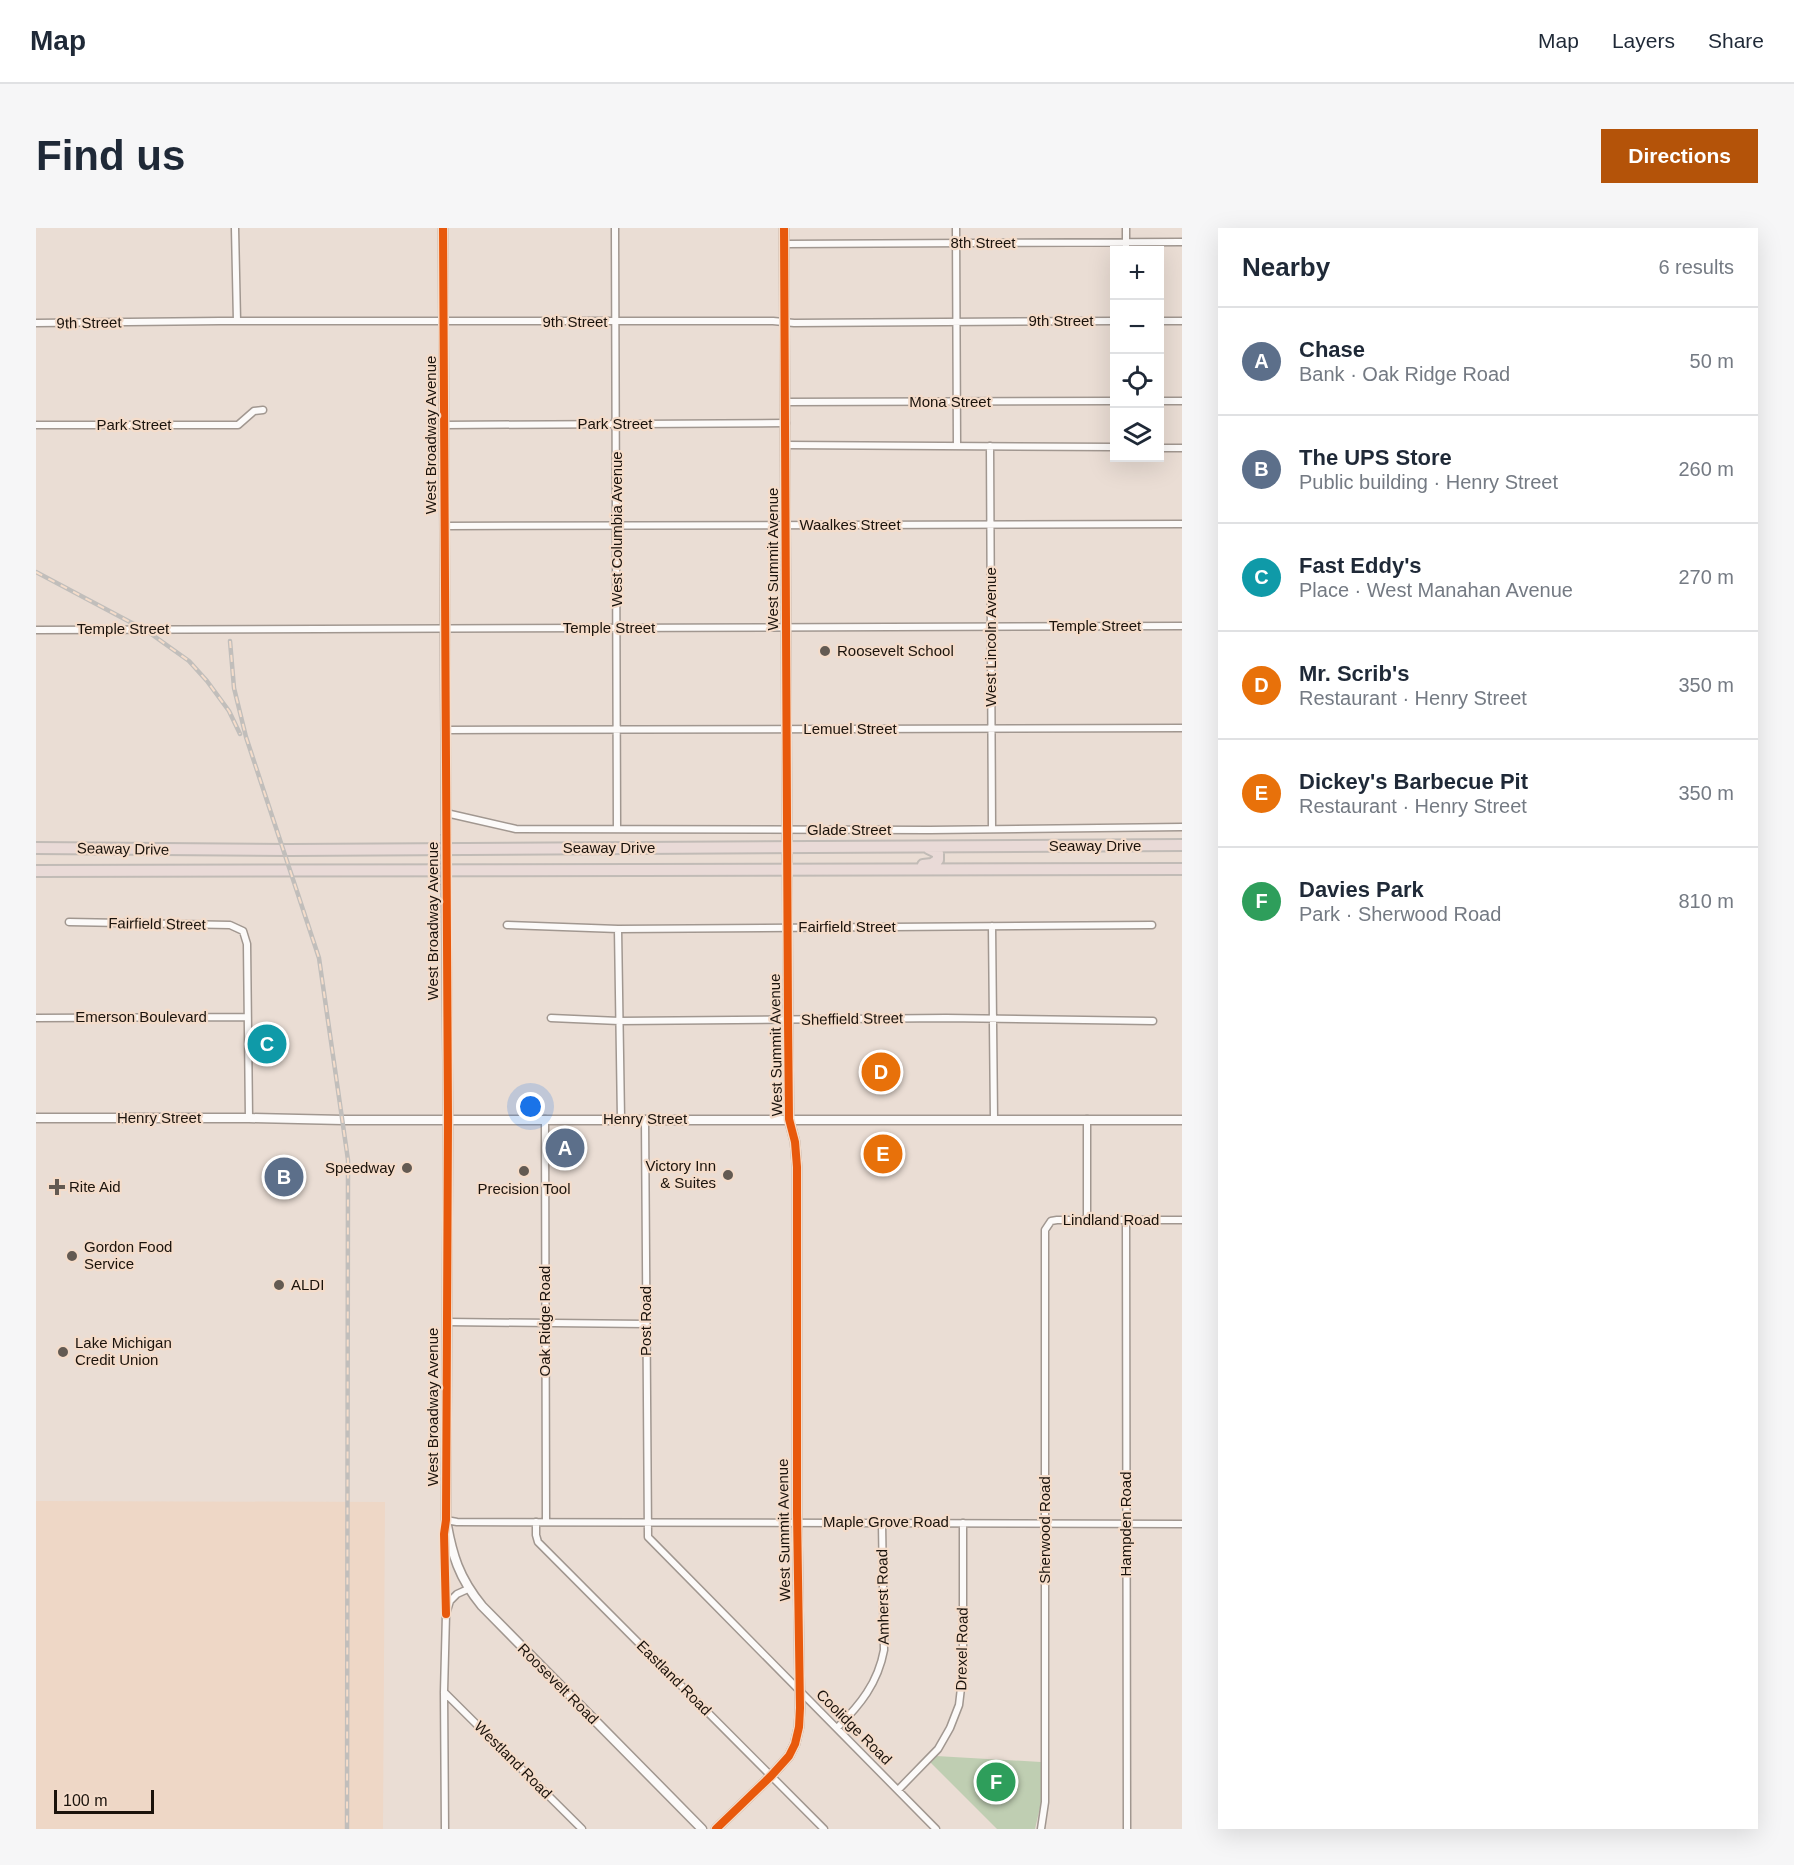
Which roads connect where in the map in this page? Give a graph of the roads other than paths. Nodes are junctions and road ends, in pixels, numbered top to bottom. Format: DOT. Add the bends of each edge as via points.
graph roads {
  1 [pos="235,228"];
  2 [pos="444,228"];
  3 [pos="615,228"];
  4 [pos="784,228"];
  5 [pos="956,228"];
  6 [pos="1126,228"];
  7 [pos="1126,242"];
  8 [pos="1182,242"];
  9 [pos="956,243"];
  10 [pos="785,244"];
  11 [pos="1126,246"];
  12 [pos="237,321"];
  13 [pos="1110,321"];
  14 [pos="1164,321"];
  15 [pos="1182,321"];
  16 [pos="444,322"];
  17 [pos="616,322"];
  18 [pos="785,322"];
  19 [pos="956,322"];
  20 [pos="36,323"];
  21 [pos="1182,400"];
  22 [pos="1110,401"];
  23 [pos="1164,401"];
  24 [pos="785,402"];
  25 [pos="957,402"];
  26 [pos="263,410"];
  27 [pos="786,423"];
  28 [pos="444,424"];
  29 [pos="616,424"];
  30 [pos="36,425"];
  31 [pos="786,445"];
  32 [pos="957,445"];
  33 [pos="990,446"];
  34 [pos="1110,447"];
  35 [pos="1164,448"];
  36 [pos="1182,448"];
  37 [pos="990,524"];
  38 [pos="1182,524"];
  39 [pos="786,525"];
  40 [pos="445,526"];
  41 [pos="617,526"];
  42 [pos="991,626"];
  43 [pos="1182,626"];
  44 [pos="786,627"];
  45 [pos="445,628"];
  46 [pos="617,628"];
  47 [pos="36,630"];
  48 [pos="1182,728"];
  49 [pos="617,729"];
  50 [pos="787,729"];
  51 [pos="991,729"];
  52 [pos="446,730"];
  53 [pos="446,813"];
  54 [pos="1182,827"];
  55 [pos="617,829"];
  56 [pos="992,829"];
  57 [pos="787,830"];
  58 [pos="1182,845"];
  59 [pos="926,847"];
  60 [pos="36,848"];
  61 [pos="134,849"];
  62 [pos="788,849"];
  63 [pos="36,866"];
  64 [pos="1182,869"];
  65 [pos="643,870"];
  66 [pos="787,870"];
  67 [pos="810,870"];
  68 [pos="36,871"];
  69 [pos="69,922"];
  70 [pos="1152,925"];
  71 [pos="507,926"];
  72 [pos="992,926"];
  73 [pos="788,927"];
  74 [pos="618,929"];
  75 [pos="246,1017"];
  76 [pos="36,1018"];
  77 [pos="551,1018"];
  78 [pos="788,1020"];
  79 [pos="992,1020"];
  80 [pos="619,1021"];
  81 [pos="1153,1021"];
  82 [pos="36,1118"];
  83 [pos="249,1118"];
  84 [pos="448,1119"];
  85 [pos="545,1119"];
  86 [pos="621,1119"];
  87 [pos="645,1119"];
  88 [pos="789,1119"];
  89 [pos="993,1119"];
  90 [pos="1087,1119"];
  91 [pos="1182,1120"];
  92 [pos="1087,1220"];
  93 [pos="1125,1220"];
  94 [pos="1182,1221"];
  95 [pos="1045,1230"];
  96 [pos="447,1322"];
  97 [pos="544,1323"];
  98 [pos="646,1324"];
  99 [pos="446,1520"];
  100 [pos="536,1522"];
  101 [pos="546,1522"];
  102 [pos="646,1522"];
  103 [pos="798,1522"];
  104 [pos="882,1523"];
  105 [pos="963,1523"];
  106 [pos="1044,1523"];
  107 [pos="1126,1524"];
  108 [pos="1182,1524"];
  109 [pos="468,1589"];
  110 [pos="446,1614"];
  111 [pos="800,1691"];
  112 [pos="444,1692"];
  113 [pos="837,1728"];
  114 [pos="771,1776"];
  115 [pos="898,1790"];
  116 [pos="445,1829"];
  117 [pos="582,1829"];
  118 [pos="702,1829"];
  119 [pos="716,1829"];
  120 [pos="824,1829"];
  121 [pos="936,1829"];
  122 [pos="1041,1829"];
  123 [pos="1127,1829"];
  1 -- 12 [label="street"];
  2 -- 16 [label="street, West Broadway Avenue"];
  3 -- 17 [label="street, West Columbia Avenue"];
  4 -- 10 [label="street, West Summit Avenue"];
  5 -- 9 [label="street"];
  6 -- 7 [label="street"];
  7 -- 8 [label="street, 8th Street"];
  7 -- 9 [label="street, 8th Street"];
  7 -- 11 [label="street"];
  9 -- 10 [label="street, 8th Street"];
  9 -- 19 [label="street"];
  10 -- 18 [label="street, West Summit Avenue"];
  12 -- 16 [label="street, 9th Street"];
  12 -- 20 [label="street, 9th Street"];
  13 -- 19 [label="street, 9th Street"];
  14 -- 15 [label="street"];
  16 -- 17 [label="street, 9th Street"];
  16 -- 28 [label="street, West Broadway Avenue"];
  17 -- 18 [label="street, 9th Street"];
  17 -- 29 [label="street, West Columbia Avenue"];
  18 -- 19 [label="street, 9th Street"];
  18 -- 24 [label="street, West Summit Avenue"];
  19 -- 25 [label="street"];
  21 -- 23 [label="street"];
  22 -- 25 [label="street, Mona Street"];
  24 -- 25 [label="street, Mona Street"];
  24 -- 27 [label="street, West Summit Avenue"];
  25 -- 32 [label="street"];
  26 -- 30 [label="street, Park Street" via="254,411 238,425"];
  27 -- 29 [label="street, Park Street"];
  27 -- 31 [label="street, West Summit Avenue"];
  28 -- 29 [label="street, Park Street"];
  28 -- 40 [label="street, West Broadway Avenue"];
  29 -- 41 [label="street, West Columbia Avenue"];
  31 -- 32 [label="street"];
  31 -- 39 [label="street, West Summit Avenue"];
  32 -- 33 [label="street"];
  33 -- 34 [label="street"];
  33 -- 37 [label="street, West Lincoln Avenue"];
  35 -- 36 [label="street"];
  37 -- 38 [label="street, Waalkes Street"];
  37 -- 39 [label="street, Waalkes Street"];
  37 -- 42 [label="street, West Lincoln Avenue"];
  39 -- 41 [label="street, Waalkes Street"];
  39 -- 44 [label="street, West Summit Avenue"];
  40 -- 41 [label="street, Waalkes Street"];
  40 -- 45 [label="street, West Broadway Avenue"];
  41 -- 46 [label="street, West Columbia Avenue"];
  42 -- 43 [label="street, Temple Street"];
  42 -- 44 [label="street, Temple Street"];
  42 -- 51 [label="street, West Lincoln Avenue"];
  44 -- 46 [label="street, Temple Street"];
  44 -- 50 [label="street, West Summit Avenue"];
  45 -- 46 [label="street, Temple Street"];
  45 -- 47 [label="street, Temple Street"];
  45 -- 52 [label="street, West Broadway Avenue"];
  46 -- 49 [label="street, West Columbia Avenue"];
  48 -- 51 [label="street, Lemuel Street"];
  49 -- 50 [label="street, Lemuel Street"];
  49 -- 52 [label="street, Lemuel Street"];
  49 -- 55 [label="street, West Columbia Avenue"];
  50 -- 51 [label="street, Lemuel Street"];
  50 -- 57 [label="street, West Summit Avenue"];
  51 -- 56 [label="street, West Lincoln Avenue"];
  52 -- 53 [label="street, West Broadway Avenue"];
  53 -- 55 [label="street, Glade Street" via="516,829"];
  53 -- 84 [label="street, West Broadway Avenue, bridge"];
  54 -- 56 [label="street, Glade Street"];
  55 -- 57 [label="street, Glade Street"];
  56 -- 57 [label="street, Glade Street"];
  57 -- 62 [label="street, West Summit Avenue"];
  58 -- 59 [label="highway, Seaway Drive"];
  59 -- 62 [label="highway, Seaway Drive"];
  59 -- 67 [label="highway" via="938,853 936,863 827,865"];
  60 -- 61 [label="highway, Seaway Drive"];
  61 -- 62 [label="highway, Seaway Drive"];
  61 -- 63 [label="highway" via="143,854 140,864"];
  62 -- 65 [label="highway" via="645,854 639,860"];
  62 -- 66 [label="street, West Summit Avenue"];
  64 -- 67 [label="highway, Seaway Drive"];
  65 -- 66 [label="highway, Seaway Drive"];
  65 -- 68 [label="highway, Seaway Drive"];
  66 -- 67 [label="highway, Seaway Drive"];
  66 -- 73 [label="street, West Summit Avenue"];
  69 -- 75 [label="street, Fairfield Street" via="230,925 243,931 247,944"];
  70 -- 72 [label="street, Fairfield Street"];
  71 -- 74 [label="street, Fairfield Street"];
  72 -- 73 [label="street, Fairfield Street"];
  72 -- 79 [label="street"];
  73 -- 74 [label="street, Fairfield Street"];
  73 -- 78 [label="street, West Summit Avenue"];
  74 -- 80 [label="street"];
  75 -- 76 [label="street, Emerson Boulevard"];
  75 -- 83 [label="street"];
  77 -- 80 [label="street, Sheffield Street"];
  78 -- 79 [label="street, Sheffield Street"];
  78 -- 80 [label="street, Sheffield Street"];
  78 -- 88 [label="street, West Summit Avenue"];
  79 -- 81 [label="street, Sheffield Street"];
  79 -- 89 [label="street"];
  80 -- 86 [label="street"];
  82 -- 83 [label="street, Henry Street"];
  83 -- 84 [label="street, Henry Street"];
  84 -- 85 [label="street, Henry Street"];
  84 -- 96 [label="street, West Broadway Avenue"];
  85 -- 86 [label="street, Henry Street"];
  85 -- 97 [label="street, Oak Ridge Road"];
  86 -- 87 [label="street, Henry Street"];
  87 -- 88 [label="street, Henry Street"];
  87 -- 98 [label="street, Post Road"];
  88 -- 89 [label="street, Henry Street"];
  88 -- 103 [label="street, West Summit Avenue" via="797,1167"];
  89 -- 90 [label="street, Henry Street"];
  90 -- 91 [label="street, Henry Street"];
  90 -- 92 [label="street"];
  92 -- 93 [label="street, Lindland Road"];
  92 -- 95 [label="street, Lindland Road" via="1051,1221"];
  93 -- 94 [label="street, Lindland Road"];
  93 -- 107 [label="street, Hampden Road"];
  95 -- 106 [label="street, Sherwood Road"];
  96 -- 97 [label="street"];
  96 -- 99 [label="street, West Broadway Avenue"];
  97 -- 98 [label="street"];
  97 -- 101 [label="street, Oak Ridge Road"];
  98 -- 102 [label="street, Post Road"];
  99 -- 100 [label="street, Maple Grove Road"];
  99 -- 109 [label="street, Roosevelt Road" via="458,1570"];
  99 -- 110 [label="street, West Broadway Avenue"];
  100 -- 101 [label="street, Maple Grove Road"];
  100 -- 114 [label="street, Eastland Road" via="538,1542"];
  101 -- 102 [label="street, Maple Grove Road"];
  102 -- 103 [label="street, Maple Grove Road"];
  102 -- 111 [label="street, Coolidge Road" via="646,1534 652,1543"];
  103 -- 104 [label="street, Maple Grove Road"];
  103 -- 111 [label="street, West Summit Avenue"];
  104 -- 105 [label="street, Maple Grove Road"];
  104 -- 113 [label="street, Amherst Road" via="883,1658 871,1690"];
  105 -- 106 [label="street, Maple Grove Road"];
  105 -- 115 [label="street, Drexel Road" via="963,1671 959,1705 938,1749"];
  106 -- 107 [label="street, Maple Grove Road"];
  106 -- 122 [label="street, Sherwood Road" via="1045,1802"];
  107 -- 108 [label="street, Maple Grove Road"];
  107 -- 123 [label="street, Hampden Road"];
  109 -- 110 [label="street" via="450,1601"];
  109 -- 118 [label="street, Roosevelt Road" via="494,1620"];
  110 -- 112 [label="street, West Broadway Avenue"];
  111 -- 113 [label="street, Coolidge Road"];
  111 -- 114 [label="street, West Summit Avenue" via="795,1744"];
  112 -- 116 [label="street, West Broadway Avenue"];
  112 -- 117 [label="street, Westland Road"];
  113 -- 115 [label="street, Coolidge Road"];
  114 -- 119 [label="street, West Summit Avenue"];
  114 -- 120 [label="street, Eastland Road"];
  115 -- 121 [label="street, Coolidge Road"];
}
